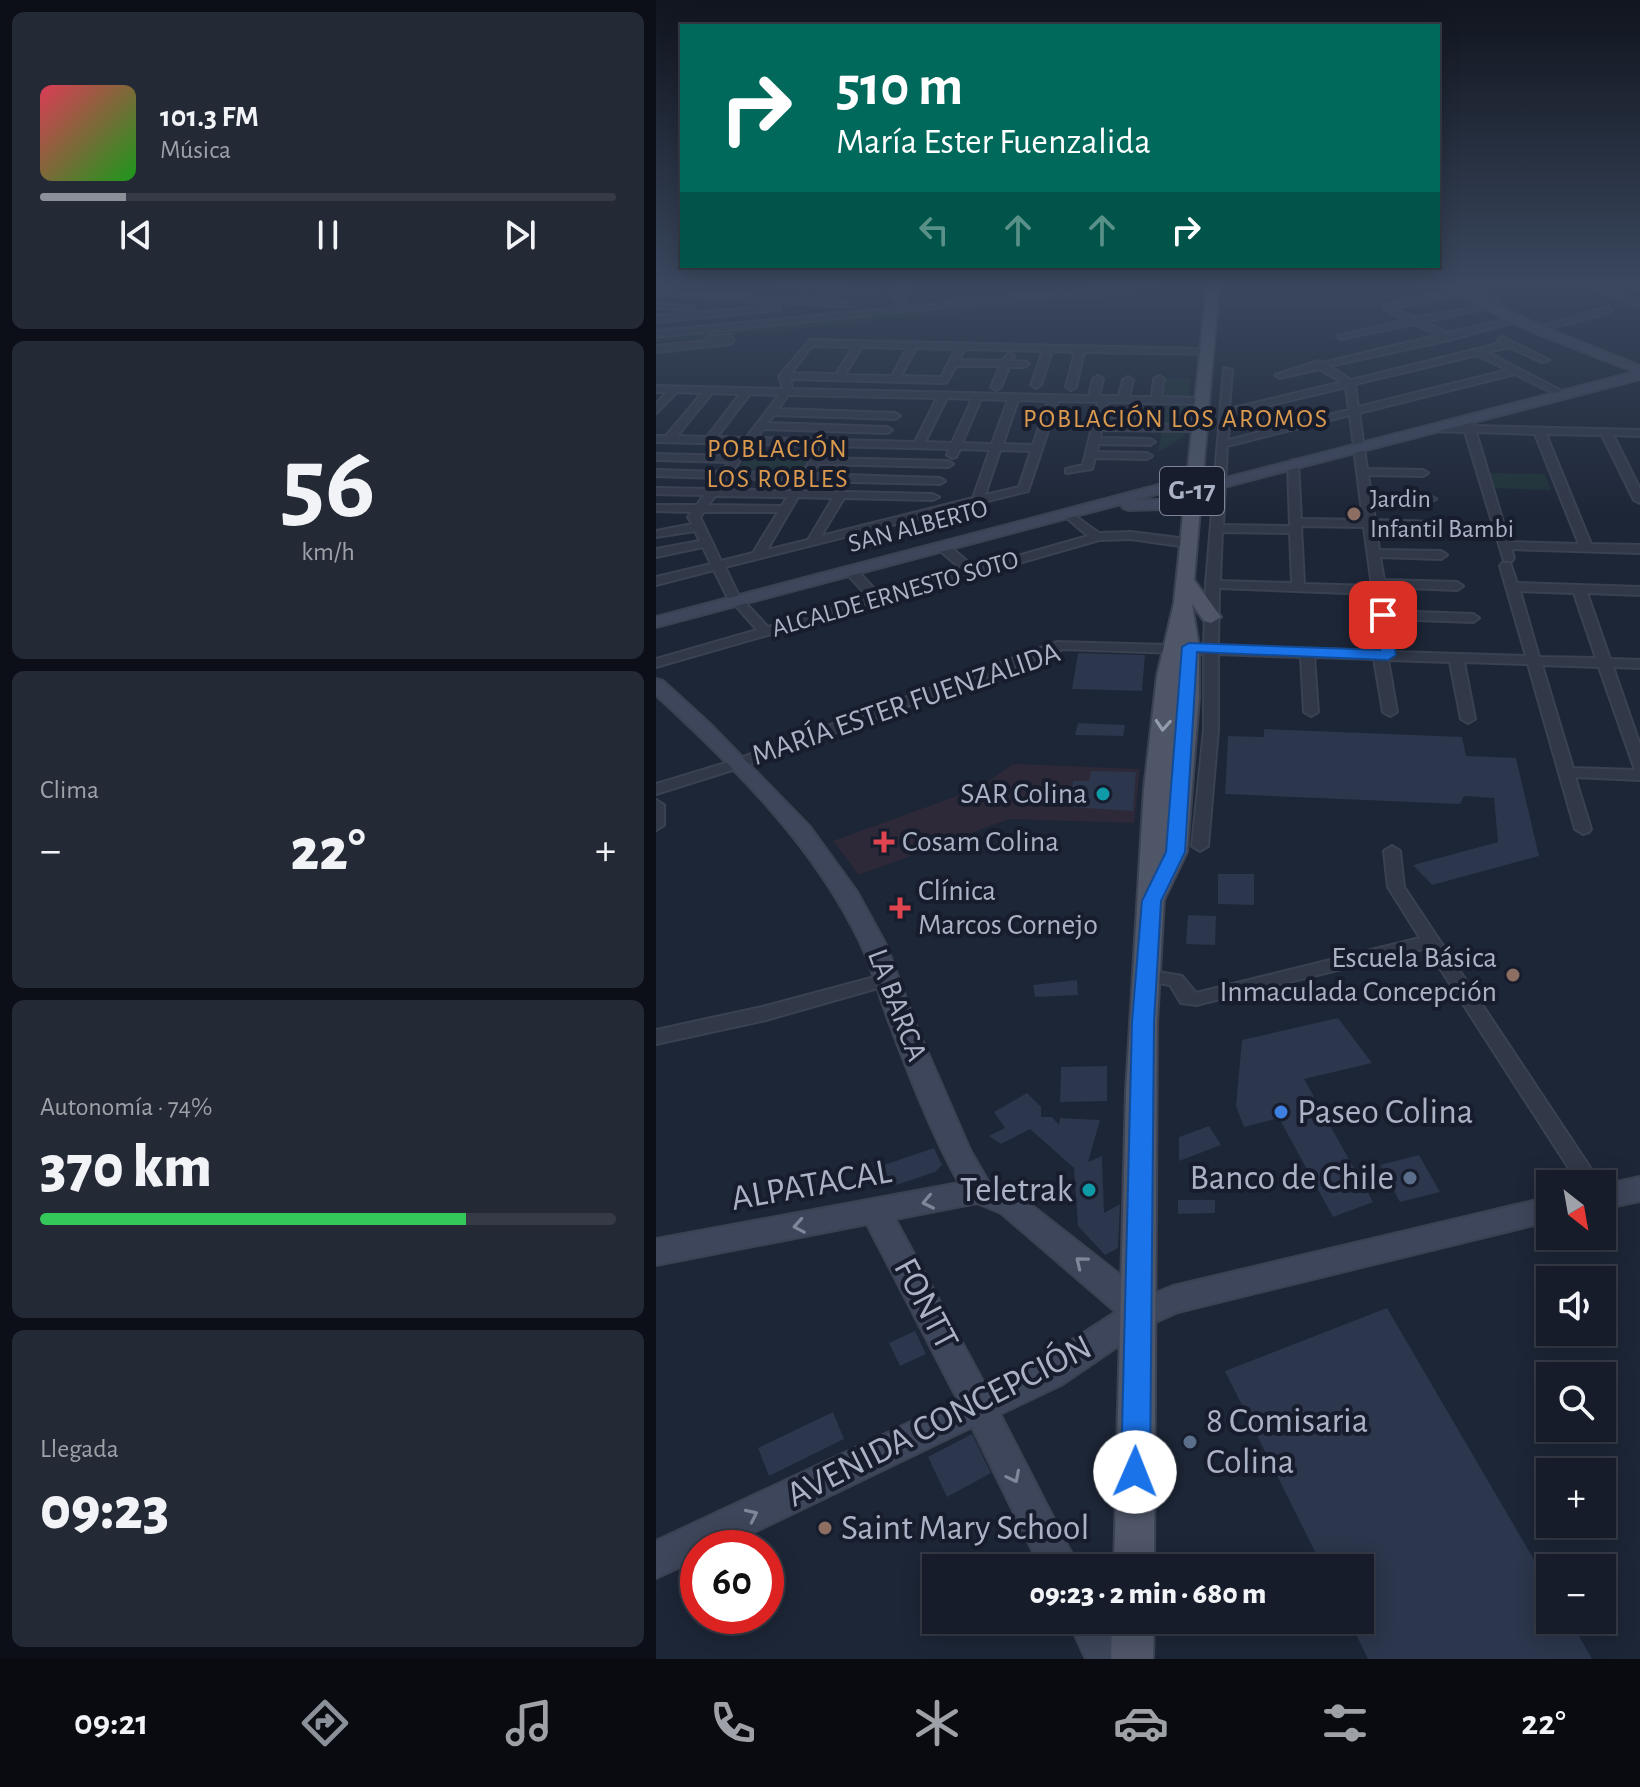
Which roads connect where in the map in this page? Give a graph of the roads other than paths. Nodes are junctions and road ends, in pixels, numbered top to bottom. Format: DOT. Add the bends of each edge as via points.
graph roads {
  1 [pos="795,362"];
  2 [pos="848,362"];
  3 [pos="904,362"];
  4 [pos="1044,362"];
  5 [pos="1077,362"];
  6 [pos="1204,362"];
  7 [pos="1325,362"];
  8 [pos="1436,362"];
  9 [pos="1499,362"];
  10 [pos="1535,362"];
  11 [pos="1614,362"];
  12 [pos="953,363"];
  13 [pos="1005,364"];
  14 [pos="1024,364"];
  15 [pos="1318,364"];
  16 [pos="1512,369"];
  17 [pos="1227,370"];
  18 [pos="1640,373"];
  19 [pos="1280,375"];
  20 [pos="784,376"];
  21 [pos="838,378"];
  22 [pos="895,379"];
  23 [pos="1098,379"];
  24 [pos="1159,379"];
  25 [pos="1128,380"];
  26 [pos="1350,383"];
  27 [pos="1036,385"];
  28 [pos="996,387"];
  29 [pos="1071,387"];
  30 [pos="656,389"];
  31 [pos="674,390"];
  32 [pos="710,390"];
  33 [pos="747,391"];
  34 [pos="784,392"];
  35 [pos="1562,394"];
  36 [pos="907,395"];
  37 [pos="943,396"];
  38 [pos="978,396"];
  39 [pos="1014,397"];
  40 [pos="1054,398"];
  41 [pos="1098,399"];
  42 [pos="1123,400"];
  43 [pos="1156,400"];
  44 [pos="1200,401"];
  45 [pos="656,410"];
  46 [pos="1354,411"];
  47 [pos="770,412"];
  48 [pos="1224,413"];
  49 [pos="1100,414"];
  50 [pos="1154,415"];
  51 [pos="895,416"];
  52 [pos="1468,424"];
  53 [pos="759,426"];
  54 [pos="1097,427"];
  55 [pos="1198,428"];
  56 [pos="887,430"];
  57 [pos="1539,430"];
  58 [pos="1606,432"];
  59 [pos="1640,433"];
  60 [pos="656,439"];
  61 [pos="669,439"];
  62 [pos="710,440"];
  63 [pos="748,441"];
  64 [pos="1094,441"];
  65 [pos="1150,442"];
  66 [pos="826,443"];
  67 [pos="1222,444"];
  68 [pos="879,445"];
  69 [pos="919,445"];
  70 [pos="956,446"];
  71 [pos="1359,446"];
  72 [pos="997,447"];
  73 [pos="1038,448"];
  74 [pos="1091,455"];
  75 [pos="1147,456"];
  76 [pos="656,457"];
  77 [pos="736,459"];
  78 [pos="816,461"];
  79 [pos="1293,463"];
  80 [pos="948,464"];
  81 [pos="1070,471"];
  82 [pos="1362,472"];
  83 [pos="656,473"];
  84 [pos="1423,473"];
  85 [pos="724,476"];
  86 [pos="805,477"];
  87 [pos="940,481"];
  88 [pos="1219,483"];
  89 [pos="656,491"];
  90 [pos="711,492"];
  91 [pos="1192,492"];
  92 [pos="795,494"];
  93 [pos="840,495"];
  94 [pos="933,497"];
  95 [pos="1366,497"];
  96 [pos="1430,499"];
  97 [pos="1640,500"];
  98 [pos="977,502"];
  99 [pos="1098,505"];
  100 [pos="656,508"];
  101 [pos="700,509"];
  102 [pos="785,509"];
  103 [pos="1067,513"];
  104 [pos="925,515"];
  105 [pos="656,516"];
  106 [pos="1370,524"];
  107 [pos="1436,525"];
  108 [pos="1296,526"];
  109 [pos="697,527"];
  110 [pos="1216,528"];
  111 [pos="656,534"];
  112 [pos="1097,537"];
  113 [pos="812,542"];
  114 [pos="705,543"];
  115 [pos="1187,543"];
  116 [pos="943,547"];
  117 [pos="1587,548"];
  118 [pos="1640,549"];
  119 [pos="656,553"];
  120 [pos="1374,553"];
  121 [pos="1441,555"];
  122 [pos="757,556"];
  123 [pos="1506,557"];
  124 [pos="717,566"];
  125 [pos="851,571"];
  126 [pos="973,572"];
  127 [pos="1184,578"];
  128 [pos="656,581"];
  129 [pos="1212,584"];
  130 [pos="1378,586"];
  131 [pos="1457,586"];
  132 [pos="1298,587"];
  133 [pos="1512,587"];
  134 [pos="1579,589"];
  135 [pos="1640,591"];
  136 [pos="737,600"];
  137 [pos="877,600"];
  138 [pos="1383,615"];
  139 [pos="1211,617"];
  140 [pos="1473,618"];
  141 [pos="656,622"];
  142 [pos="765,631"];
  143 [pos="729,641"];
  144 [pos="1190,648"];
  145 [pos="1307,652"];
  146 [pos="742,655"];
  147 [pos="1384,655"];
  148 [pos="1456,657"];
  149 [pos="1534,660"];
  150 [pos="656,663"];
  151 [pos="1604,663"];
  152 [pos="1640,664"];
  153 [pos="656,685"];
  154 [pos="1311,712"];
  155 [pos="1390,712"];
  156 [pos="1468,719"];
  157 [pos="737,764"];
  158 [pos="1640,767"];
  159 [pos="1567,772"];
  160 [pos="1640,775"];
  161 [pos="656,789"];
  162 [pos="656,805"];
  163 [pos="1167,808"];
  164 [pos="1203,809"];
  165 [pos="656,825"];
  166 [pos="1583,829"];
  167 [pos="1200,846"];
  168 [pos="1392,851"];
  169 [pos="1431,941"];
  170 [pos="1147,976"];
  171 [pos="886,980"];
  172 [pos="656,1037"];
  173 [pos="1581,1170"];
  174 [pos="1640,1189"];
  175 [pos="979,1191"];
  176 [pos="1616,1194"];
  177 [pos="876,1212"];
  178 [pos="1536,1212"];
  179 [pos="656,1252"];
  180 [pos="1138,1315"];
  181 [pos="979,1407"];
  182 [pos="1054,1554"];
  183 [pos="1134,1554"];
  184 [pos="656,1560"];
  185 [pos="1094,1634"];
  186 [pos="1133,1634"];
  187 [pos="1107,1659"];
  188 [pos="1132,1659"];
  1 -- 20 [label="street"];
  2 -- 21 [label="street"];
  3 -- 22 [label="street"];
  4 -- 27 [label="street"];
  5 -- 29 [label="street"];
  6 -- 44 [label="main road, G-17"];
  7 -- 15 [label="street"];
  8 -- 26 [label="street"];
  9 -- 16 [label="street"];
  10 -- 16 [label="street"];
  11 -- 18 [label="street"];
  12 -- 13 [label="street"];
  12 -- 22 [label="street" via="944,380"];
  13 -- 14 [label="street"];
  13 -- 28 [label="street"];
  15 -- 19 [label="street"];
  15 -- 26 [label="street"];
  16 -- 35 [label="street"];
  16 -- 46 [label="street"];
  17 -- 48 [label="street"];
  18 -- 35 [label="street"];
  20 -- 21 [label="street"];
  20 -- 34 [label="street" via="789,385"];
  21 -- 22 [label="street"];
  23 -- 41 [label="street"];
  24 -- 43 [label="street"];
  25 -- 42 [label="street"];
  26 -- 46 [label="street"];
  26 -- 48 [label="street"];
  30 -- 31 [label="street"];
  31 -- 32 [label="street"];
  31 -- 45 [label="street"];
  32 -- 33 [label="street"];
  32 -- 61 [label="street"];
  33 -- 34 [label="street"];
  33 -- 62 [label="street"];
  34 -- 36 [label="street"];
  34 -- 47 [label="street"];
  35 -- 52 [label="street"];
  36 -- 37 [label="street"];
  36 -- 51 [label="street"];
  37 -- 38 [label="street"];
  37 -- 69 [label="street"];
  38 -- 39 [label="street"];
  38 -- 70 [label="street"];
  39 -- 40 [label="street"];
  39 -- 72 [label="street"];
  40 -- 41 [label="street"];
  40 -- 73 [label="street"];
  41 -- 42 [label="street"];
  41 -- 49 [label="street"];
  42 -- 43 [label="street"];
  43 -- 44 [label="street"];
  44 -- 55 [label="main road, G-17"];
  46 -- 67 [label="street"];
  46 -- 71 [label="street"];
  47 -- 51 [label="street"];
  47 -- 53 [label="street"];
  48 -- 67 [label="street"];
  49 -- 50 [label="street"];
  49 -- 54 [label="street"];
  51 -- 56 [label="street"];
  52 -- 57 [label="street"];
  52 -- 71 [label="street"];
  52 -- 123 [label="street"];
  53 -- 56 [label="street"];
  53 -- 63 [label="street"];
  54 -- 55 [label="street"];
  54 -- 64 [label="street"];
  55 -- 91 [label="main road, G-17"];
  56 -- 68 [label="street"];
  57 -- 58 [label="street"];
  57 -- 117 [label="street"];
  58 -- 59 [label="street"];
  58 -- 97 [label="street"];
  60 -- 61 [label="street"];
  61 -- 62 [label="street"];
  62 -- 63 [label="street"];
  63 -- 66 [label="street"];
  63 -- 77 [label="street"];
  64 -- 65 [label="street"];
  64 -- 74 [label="street"];
  66 -- 68 [label="street"];
  66 -- 78 [label="street"];
  67 -- 88 [label="street"];
  68 -- 69 [label="street"];
  69 -- 70 [label="street"];
  70 -- 72 [label="street"];
  70 -- 80 [label="street"];
  71 -- 79 [label="street"];
  71 -- 82 [label="street"];
  72 -- 73 [label="street"];
  72 -- 98 [label="street"];
  73 -- 98 [label="street" via="1024,489"];
  74 -- 75 [label="street"];
  74 -- 81 [label="street" via="1088,467"];
  76 -- 77 [label="street"];
  77 -- 85 [label="street"];
  78 -- 80 [label="street"];
  78 -- 86 [label="street"];
  79 -- 88 [label="street"];
  79 -- 108 [label="street"];
  80 -- 87 [label="street"];
  82 -- 84 [label="street"];
  82 -- 95 [label="street"];
  83 -- 85 [label="street"];
  85 -- 86 [label="street"];
  85 -- 90 [label="street"];
  86 -- 87 [label="street"];
  86 -- 92 [label="street"];
  87 -- 94 [label="street"];
  88 -- 91 [label="street"];
  88 -- 110 [label="street"];
  89 -- 90 [label="street"];
  90 -- 92 [label="street"];
  90 -- 101 [label="street"];
  91 -- 99 [label="street"];
  91 -- 99 [label="street, SAN ALBERTO"];
  91 -- 115 [label="main road, G-17"];
  92 -- 93 [label="street"];
  92 -- 102 [label="street"];
  93 -- 94 [label="street"];
  93 -- 113 [label="street"];
  94 -- 104 [label="street"];
  95 -- 96 [label="street"];
  95 -- 106 [label="street"];
  98 -- 104 [label="street"];
  99 -- 103 [label="street, SAN ALBERTO"];
  100 -- 101 [label="street"];
  101 -- 102 [label="street"];
  101 -- 105 [label="street"];
  101 -- 109 [label="street" via="693,520"];
  102 -- 122 [label="street"];
  103 -- 112 [label="street"];
  103 -- 116 [label="street, SAN ALBERTO"];
  104 -- 113 [label="street"];
  106 -- 107 [label="street"];
  106 -- 108 [label="street"];
  106 -- 120 [label="street"];
  108 -- 110 [label="street"];
  108 -- 132 [label="street"];
  109 -- 111 [label="street"];
  109 -- 114 [label="street"];
  110 -- 129 [label="street"];
  112 -- 115 [label="street, ALCALDE ERNESTO SOTO" via="1120,533"];
  112 -- 126 [label="street, ALCALDE ERNESTO SOTO"];
  113 -- 122 [label="street"];
  114 -- 119 [label="street"];
  114 -- 124 [label="street"];
  115 -- 127 [label="main road, G-17"];
  116 -- 125 [label="street, SAN ALBERTO"];
  116 -- 126 [label="street"];
  117 -- 118 [label="street"];
  117 -- 123 [label="street"];
  120 -- 121 [label="street"];
  120 -- 130 [label="street"];
  122 -- 124 [label="street"];
  123 -- 133 [label="street"];
  124 -- 128 [label="street"];
  124 -- 136 [label="street"];
  125 -- 136 [label="street, SAN ALBERTO"];
  125 -- 137 [label="street"];
  126 -- 137 [label="street, ALCALDE ERNESTO SOTO"];
  127 -- 139 [label="main road"];
  127 -- 144 [label="main road, G-17"];
  129 -- 132 [label="street"];
  129 -- 139 [label="street"];
  130 -- 131 [label="street"];
  130 -- 132 [label="street"];
  130 -- 138 [label="street"];
  133 -- 134 [label="street"];
  133 -- 149 [label="street"];
  134 -- 135 [label="street"];
  134 -- 151 [label="street"];
  136 -- 141 [label="street, SAN ALBERTO"];
  136 -- 142 [label="street"];
  137 -- 142 [label="street, ALCALDE ERNESTO SOTO"];
  138 -- 140 [label="street"];
  138 -- 147 [label="street"];
  139 -- 144 [label="street"];
  142 -- 143 [label="street, ALCALDE ERNESTO SOTO"];
  143 -- 146 [label="street"];
  143 -- 150 [label="street, ALCALDE ERNESTO SOTO"];
  144 -- 145 [label="street, MARÍA ESTER FUENZALIDA"];
  144 -- 157 [label="street, MARÍA ESTER FUENZALIDA" via="1062,645"];
  144 -- 163 [label="main road, G-17"];
  144 -- 164 [label="street" via="1211,730"];
  145 -- 147 [label="street, MARÍA ESTER FUENZALIDA"];
  145 -- 154 [label="street"];
  147 -- 148 [label="street, MARÍA ESTER FUENZALIDA"];
  147 -- 155 [label="street"];
  148 -- 149 [label="street, MARÍA ESTER FUENZALIDA"];
  148 -- 156 [label="street"];
  149 -- 151 [label="street, MARÍA ESTER FUENZALIDA"];
  149 -- 159 [label="street"];
  151 -- 152 [label="street, MARÍA ESTER FUENZALIDA"];
  151 -- 158 [label="street"];
  153 -- 157 [label="street, LA BARCA"];
  157 -- 161 [label="street, MARÍA ESTER FUENZALIDA"];
  157 -- 171 [label="street, LA BARCA" via="835,875 874,945"];
  159 -- 160 [label="street"];
  159 -- 166 [label="street"];
  162 -- 165 [label="street"];
  163 -- 164 [label="street"];
  163 -- 170 [label="main road, G-17" via="1151,847"];
  164 -- 167 [label="street"];
  168 -- 169 [label="street" via="1396,887"];
  169 -- 170 [label="street" via="1196,999 1188,998 1176,980"];
  169 -- 173 [label="street"];
  170 -- 180 [label="main road, G-17"];
  171 -- 172 [label="street"];
  171 -- 175 [label="street, LA BARCA" via="957,1153"];
  174 -- 176 [label="street"];
  175 -- 177 [label="street, ALPATACAL, one-way"];
  180 -- 175 [label="street, one-way" via="1117,1291 1011,1205"];
  177 -- 179 [label="street, ALPATACAL, one-way"];
  177 -- 181 [label="street, FONTT"];
  178 -- 180 [label="street, AVENIDA CONCEPCIÓN" via="1173,1300"];
  180 -- 181 [label="street, AVENIDA CONCEPCIÓN" via="1049,1374"];
  180 -- 183 [label="main road, G-17"];
  181 -- 182 [label="street, FONTT, one-way"];
  184 -- 181 [label="street, AVENIDA CONCEPCIÓN, one-way"];
  185 -- 187 [label="street"];
  186 -- 188 [label="main road"];
}
